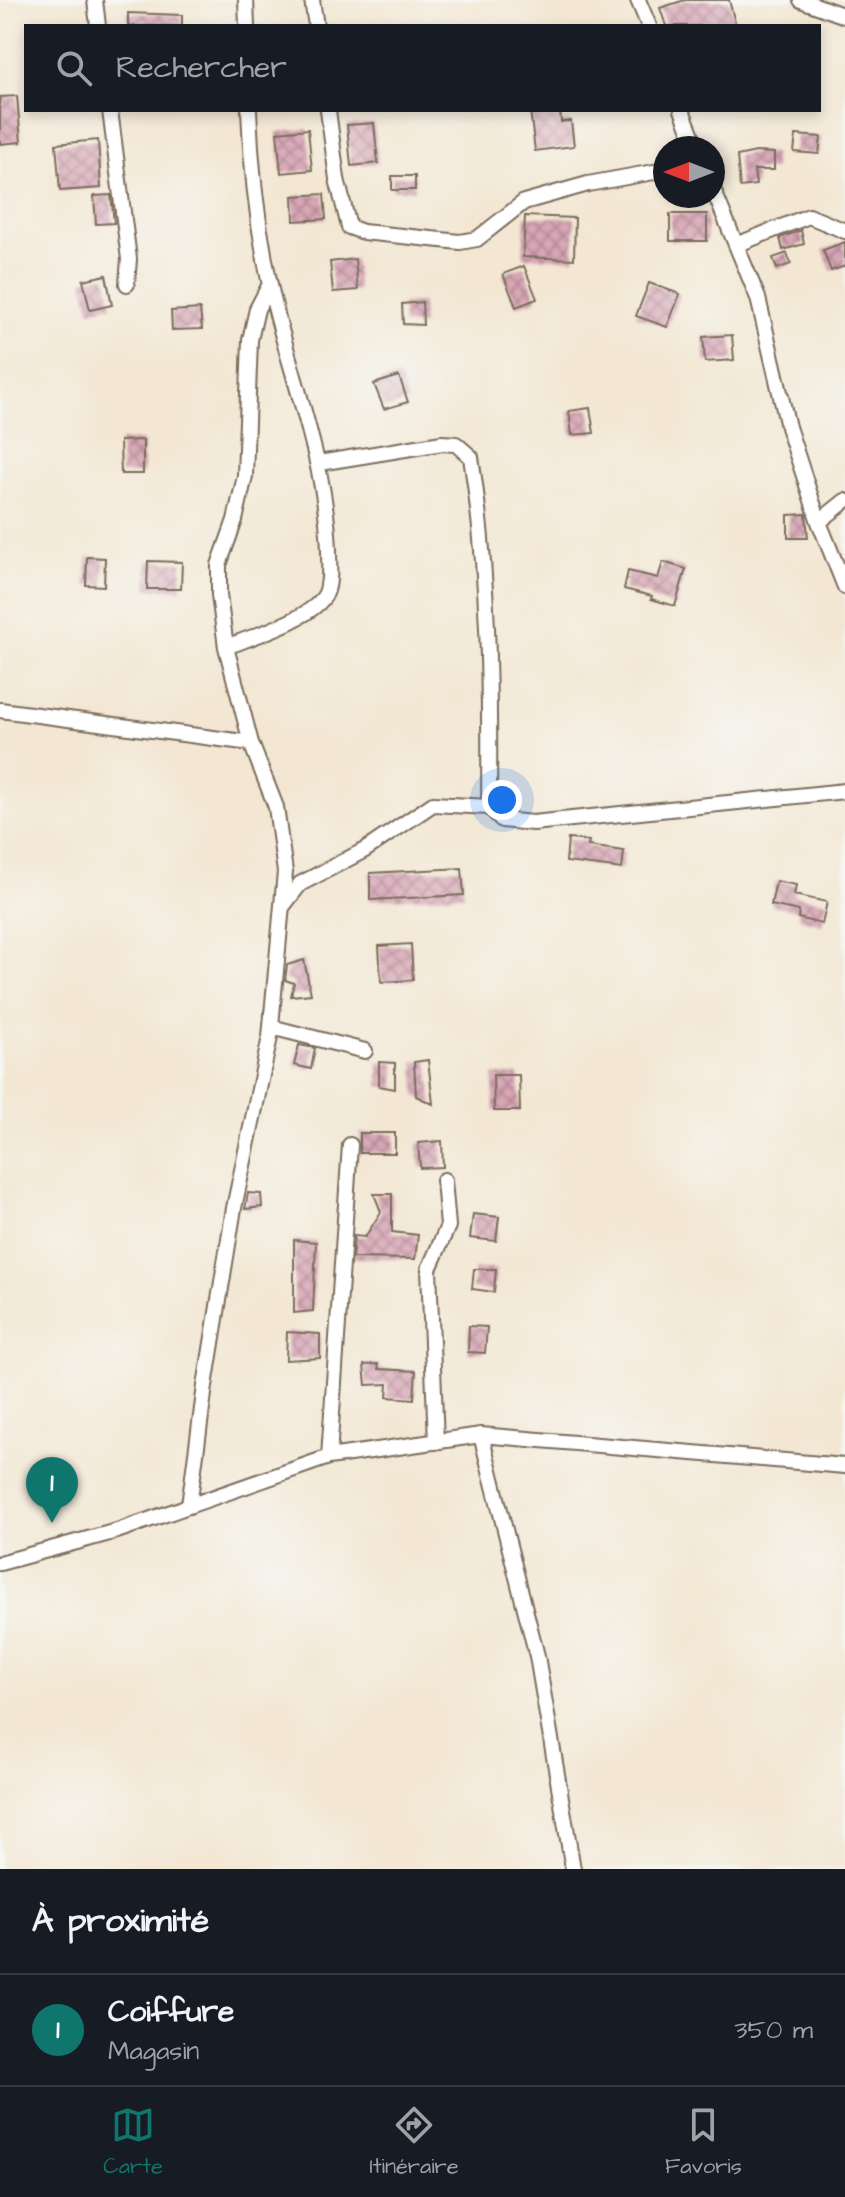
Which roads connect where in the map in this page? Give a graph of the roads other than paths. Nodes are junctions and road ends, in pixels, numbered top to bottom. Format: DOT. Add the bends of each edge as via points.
graph roads {
  1 [pos="95,0"];
  2 [pos="246,0"];
  3 [pos="312,0"];
  4 [pos="638,0"];
  5 [pos="801,0"];
  6 [pos="845,16"];
  7 [pos="98,24"];
  8 [pos="247,24"];
  9 [pos="316,24"];
  10 [pos="648,24"];
  11 [pos="110,112"];
  12 [pos="249,112"];
  13 [pos="328,112"];
  14 [pos="683,112"];
  15 [pos="692,136"];
  16 [pos="653,172"];
  17 [pos="721,208"];
  18 [pos="845,231"];
  19 [pos="736,245"];
  20 [pos="127,284"];
  21 [pos="270,284"];
  22 [pos="319,463"];
  23 [pos="845,501"];
  24 [pos="819,522"];
  25 [pos="845,587"];
  26 [pos="226,647"];
  27 [pos="0,710"];
  28 [pos="251,743"];
  29 [pos="845,791"];
  30 [pos="489,807"];
  31 [pos="283,906"];
  32 [pos="271,1027"];
  33 [pos="365,1051"];
  34 [pos="350,1145"];
  35 [pos="444,1180"];
  36 [pos="481,1435"];
  37 [pos="436,1442"];
  38 [pos="329,1457"];
  39 [pos="845,1466"];
  40 [pos="189,1506"];
  41 [pos="0,1563"];
  42 [pos="573,1869"];
  1 -- 7 [label="street"];
  2 -- 8 [label="street"];
  3 -- 9 [label="street"];
  4 -- 10 [label="street"];
  5 -- 6 [label="street"];
  11 -- 20 [label="street" via="129,259"];
  12 -- 21 [label="street"];
  13 -- 16 [label="street" via="343,210 349,227 363,232 460,242 477,239 524,202"];
  14 -- 15 [label="street"];
  17 -- 19 [label="street"];
  18 -- 19 [label="street" via="809,216"];
  19 -- 24 [label="street" via="758,298 788,427"];
  21 -- 22 [label="street"];
  21 -- 26 [label="street" via="250,340 245,476 219,565"];
  22 -- 26 [label="street" via="328,539 327,592 297,618"];
  22 -- 30 [label="street" via="442,443 456,444 471,457 491,676"];
  23 -- 24 [label="street"];
  24 -- 25 [label="street"];
  26 -- 28 [label="street"];
  27 -- 28 [label="street"];
  28 -- 31 [label="street" via="283,839"];
  29 -- 30 [label="street" via="533,823 502,820"];
  30 -- 31 [label="street" via="433,804 365,850 300,884"];
  31 -- 32 [label="street"];
  32 -- 33 [label="street"];
  32 -- 40 [label="street" via="234,1208"];
  34 -- 38 [label="street"];
  35 -- 37 [label="street" via="448,1226 429,1269"];
  36 -- 37 [label="street"];
  36 -- 39 [label="street"];
  36 -- 42 [label="street" via="537,1656"];
  37 -- 38 [label="street"];
  38 -- 40 [label="street"];
  40 -- 41 [label="street"];
}
